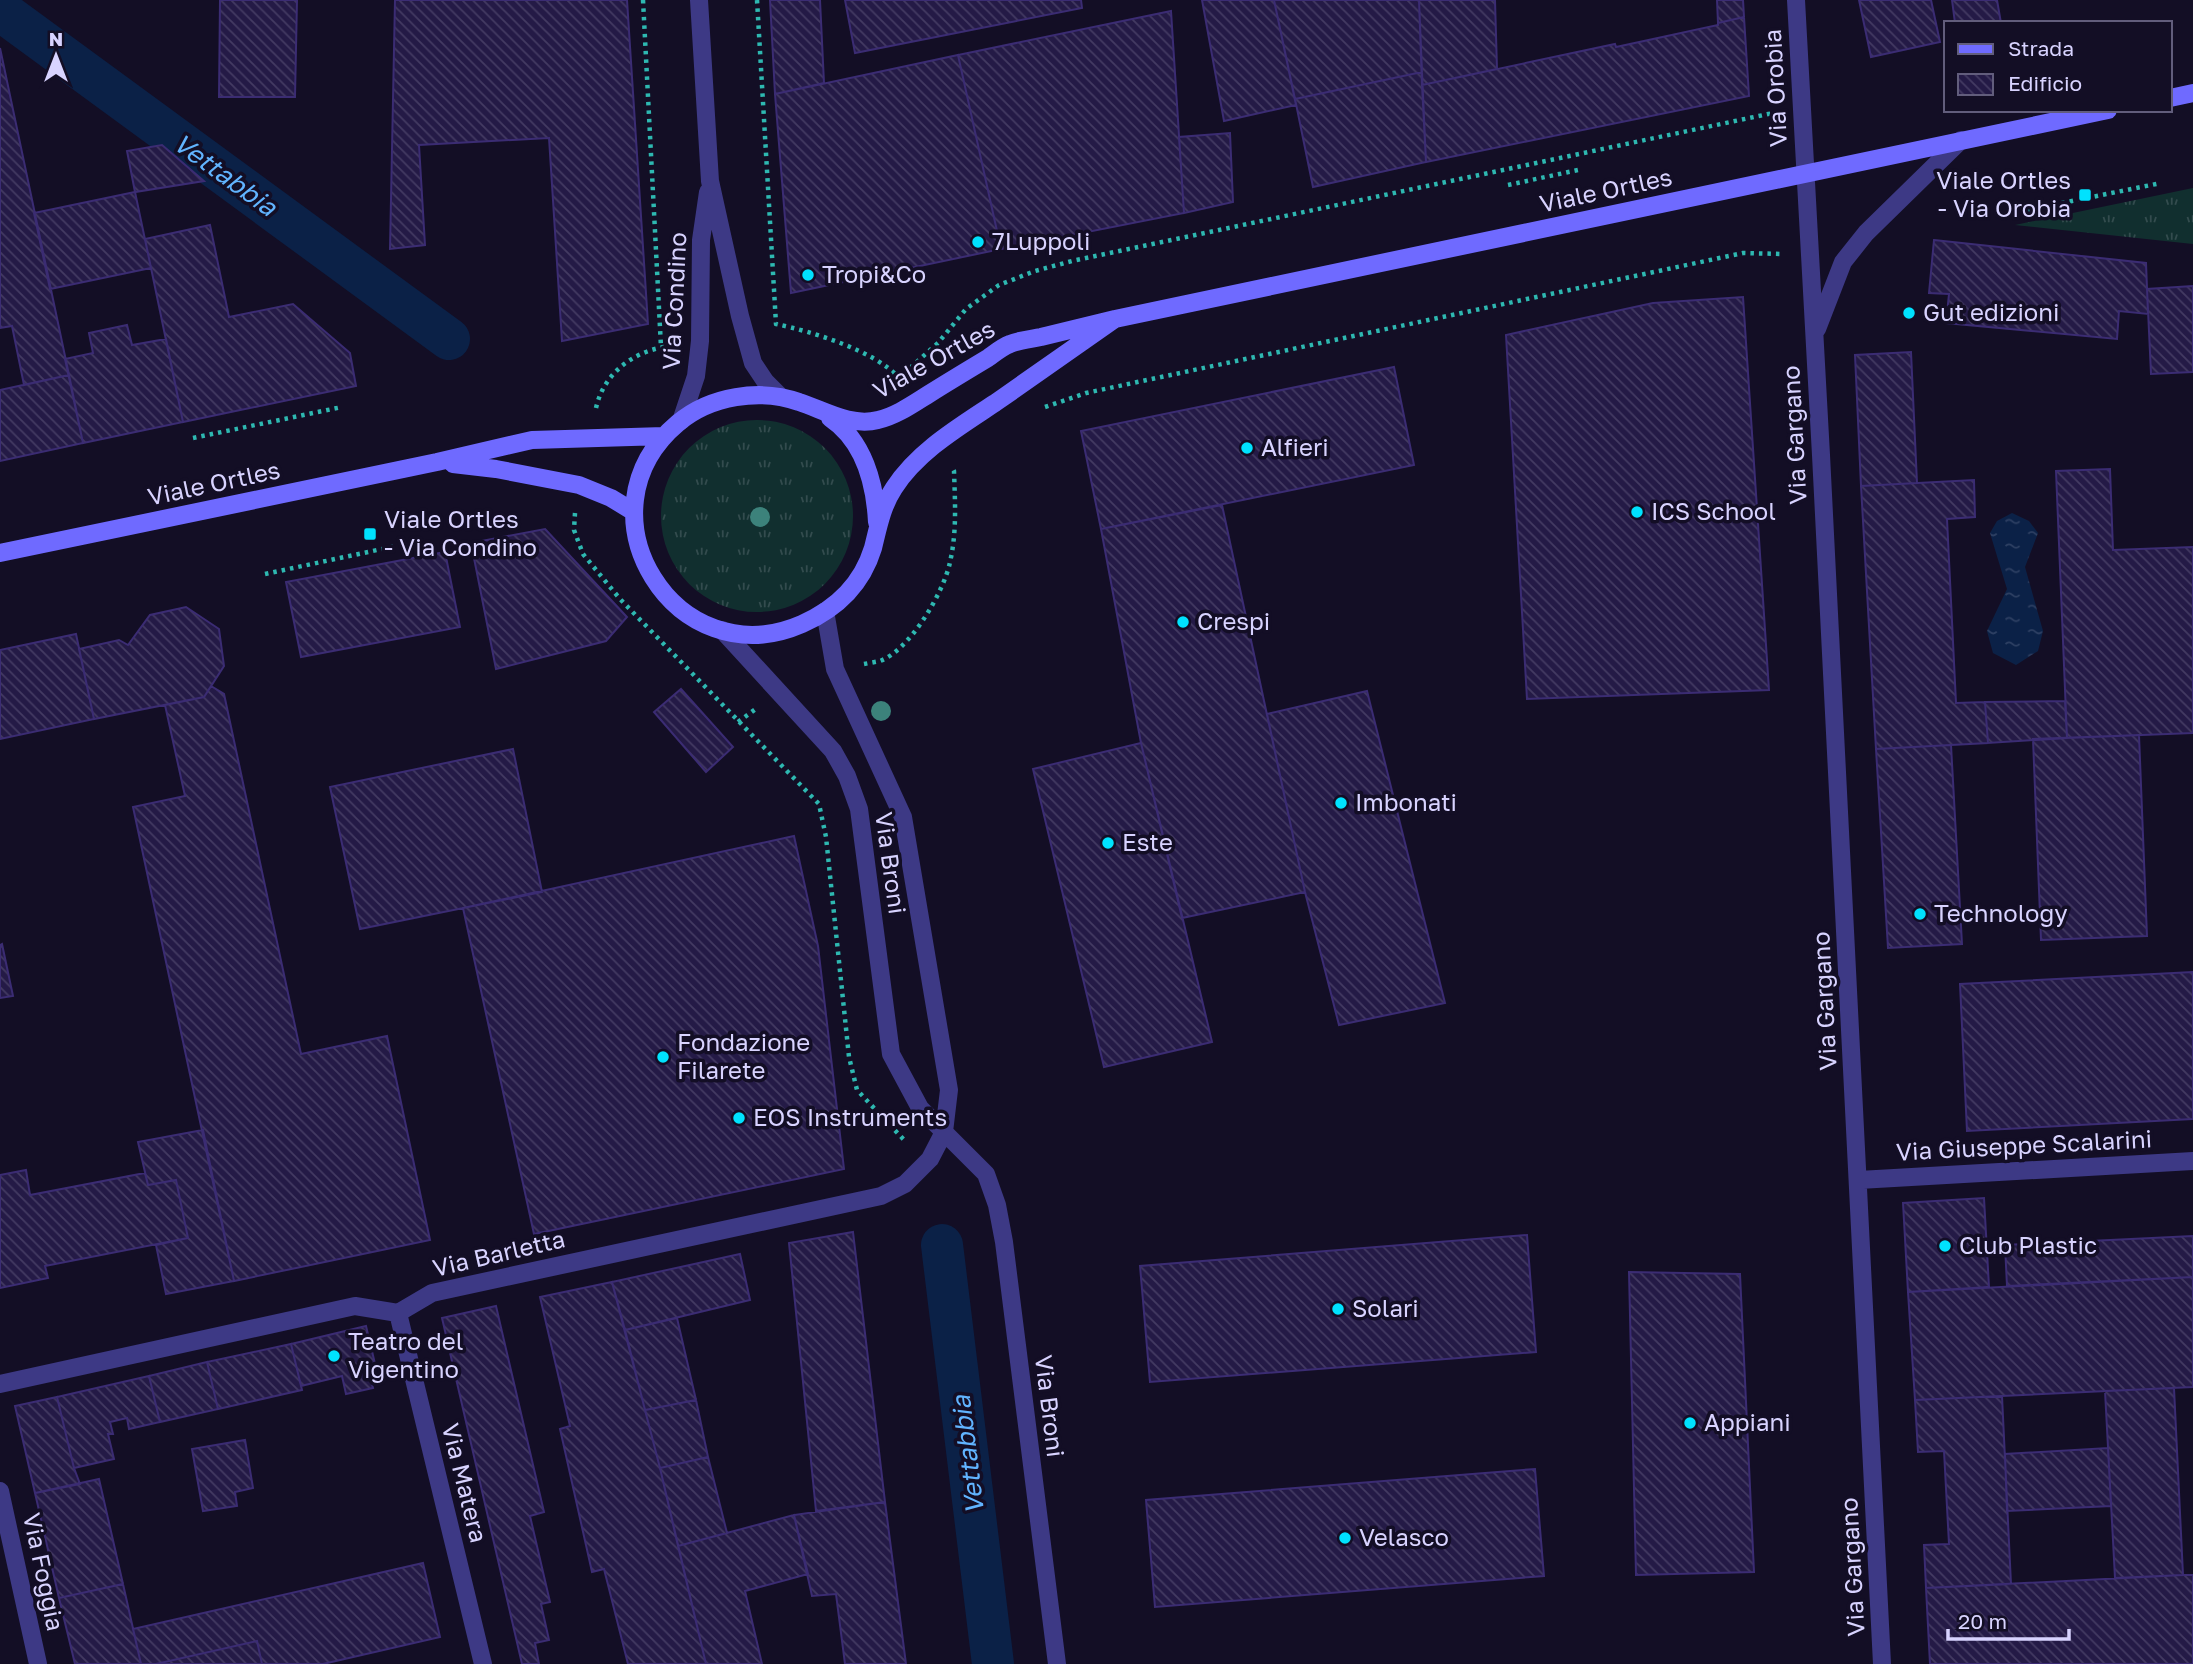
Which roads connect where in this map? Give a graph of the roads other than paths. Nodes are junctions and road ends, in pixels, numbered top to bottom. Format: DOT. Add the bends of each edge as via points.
graph roads {
  1 [pos="699,0"];
  2 [pos="1796,0"];
  3 [pos="2193,93"];
  4 [pos="2172,97"];
  5 [pos="2098,112"];
  6 [pos="1961,140"];
  7 [pos="1805,173"];
  8 [pos="710,181"];
  9 [pos="1115,319"];
  10 [pos="1814,336"];
  11 [pos="782,397"];
  12 [pos="818,410"];
  13 [pos="681,421"];
  14 [pos="664,436"];
  15 [pos="437,462"];
  16 [pos="634,512"];
  17 [pos="877,526"];
  18 [pos="0,553"];
  19 [pos="825,611"];
  20 [pos="722,630"];
  21 [pos="944,1132"];
  22 [pos="2193,1161"];
  23 [pos="1858,1180"];
  24 [pos="398,1313"];
  25 [pos="0,1384"];
  26 [pos="0,1491"];
  27 [pos="38,1664"];
  28 [pos="483,1664"];
  29 [pos="1057,1664"];
  30 [pos="1882,1664"];
  1 -- 8 [label="street, Via Condino"];
  2 -- 7 [label="street, Via Orobia"];
  3 -- 4 [label="street"];
  5 -- 6 [label="street, Viale Ortles"];
  6 -- 7 [label="street, Viale Ortles"];
  6 -- 10 [label="street, Via Gargano" via="1866,233 1843,262"];
  7 -- 9 [label="street, Viale Ortles"];
  7 -- 10 [label="street, Via Gargano"];
  8 -- 11 [label="street, Via Condino" via="753,363"];
  8 -- 13 [label="street, Via Condino" via="701,240 696,376"];
  9 -- 12 [label="street, Viale Ortles" via="1010,344 876,421 850,421"];
  9 -- 17 [label="street, Viale Ortles" via="908,468 891,491"];
  10 -- 23 [label="street, Via Gargano"];
  11 -- 12 [label="street, Viale Ortles"];
  11 -- 13 [label="street, Viale Ortles" via="729,399"];
  12 -- 17 [label="street, Viale Ortles" via="835,421 859,451 872,483"];
  13 -- 14 [label="street, Viale Ortles"];
  14 -- 15 [label="street, Viale Ortles" via="532,440"];
  14 -- 16 [label="street, Viale Ortles" via="641,475"];
  15 -- 16 [label="street, Viale Ortles" via="579,485"];
  15 -- 18 [label="street, Viale Ortles"];
  16 -- 20 [label="street, Viale Ortles" via="636,540 655,583 679,608"];
  17 -- 19 [label="street, Viale Ortles" via="867,565 840,601"];
  19 -- 20 [label="street, Viale Ortles" via="776,632"];
  19 -- 21 [label="street, Via Broni" via="835,669 903,817 949,1090"];
  20 -- 21 [label="street, Via Broni" via="833,751 847,776 859,809 891,1054 920,1108"];
  21 -- 24 [label="street, Via Barletta" via="915,1176 881,1196 432,1293"];
  21 -- 29 [label="street, Via Broni" via="986,1174 997,1205"];
  22 -- 23 [label="street, Via Giuseppe Scalarini"];
  23 -- 30 [label="street, Via Gargano"];
  24 -- 25 [label="street" via="355,1306"];
  24 -- 28 [label="street, Via Matera"];
  26 -- 27 [label="street, Via Foggia"];
}
